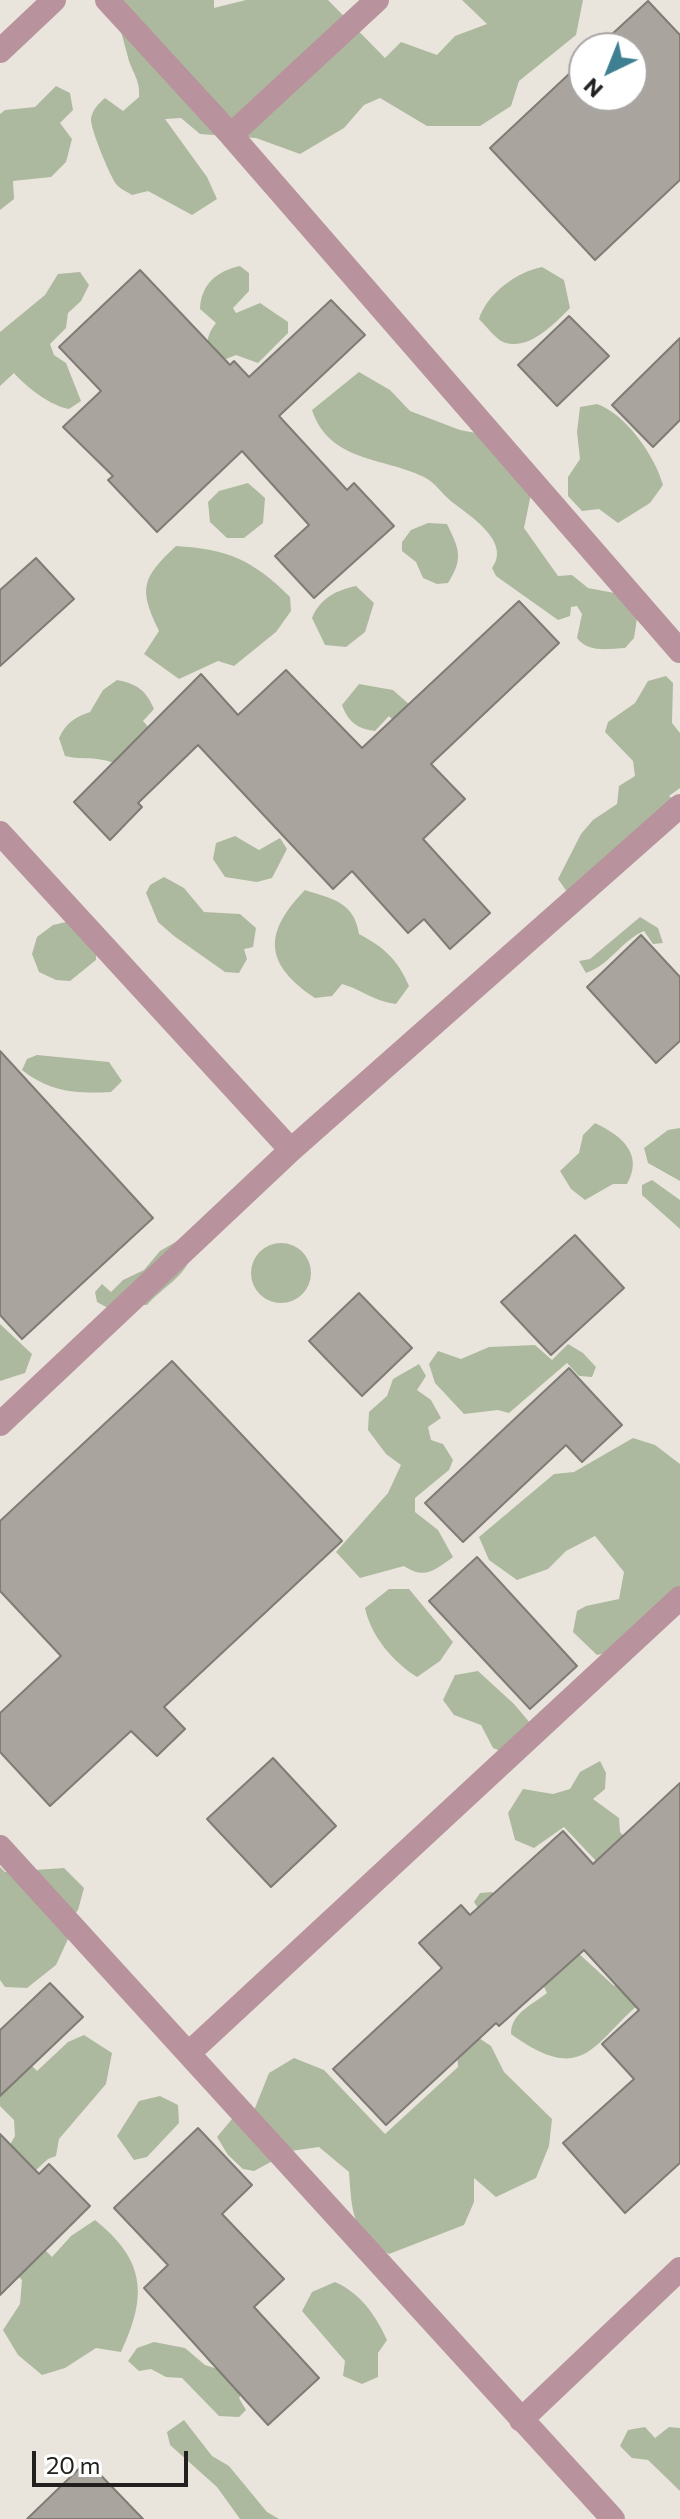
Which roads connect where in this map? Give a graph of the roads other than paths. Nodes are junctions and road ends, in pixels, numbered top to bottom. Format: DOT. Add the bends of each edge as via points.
graph roads {
  1 [pos="54,0"];
  2 [pos="107,0"];
  3 [pos="377,0"];
  4 [pos="0,51"];
  5 [pos="231,135"];
  6 [pos="680,651"];
  7 [pos="680,806"];
  8 [pos="0,833"];
  9 [pos="291,1150"];
  10 [pos="0,1424"];
  11 [pos="680,1598"];
  12 [pos="0,1847"];
  13 [pos="189,2053"];
  14 [pos="680,2269"];
  15 [pos="521,2420"];
  16 [pos="613,2519"];
  1 -- 4 [label="street"];
  2 -- 5 [label="street"];
  3 -- 5 [label="street"];
  5 -- 6 [label="street"];
  7 -- 9 [label="street"];
  8 -- 9 [label="street"];
  9 -- 10 [label="street"];
  11 -- 13 [label="street"];
  12 -- 13 [label="street"];
  13 -- 15 [label="street"];
  14 -- 15 [label="street"];
  15 -- 16 [label="street"];
}
